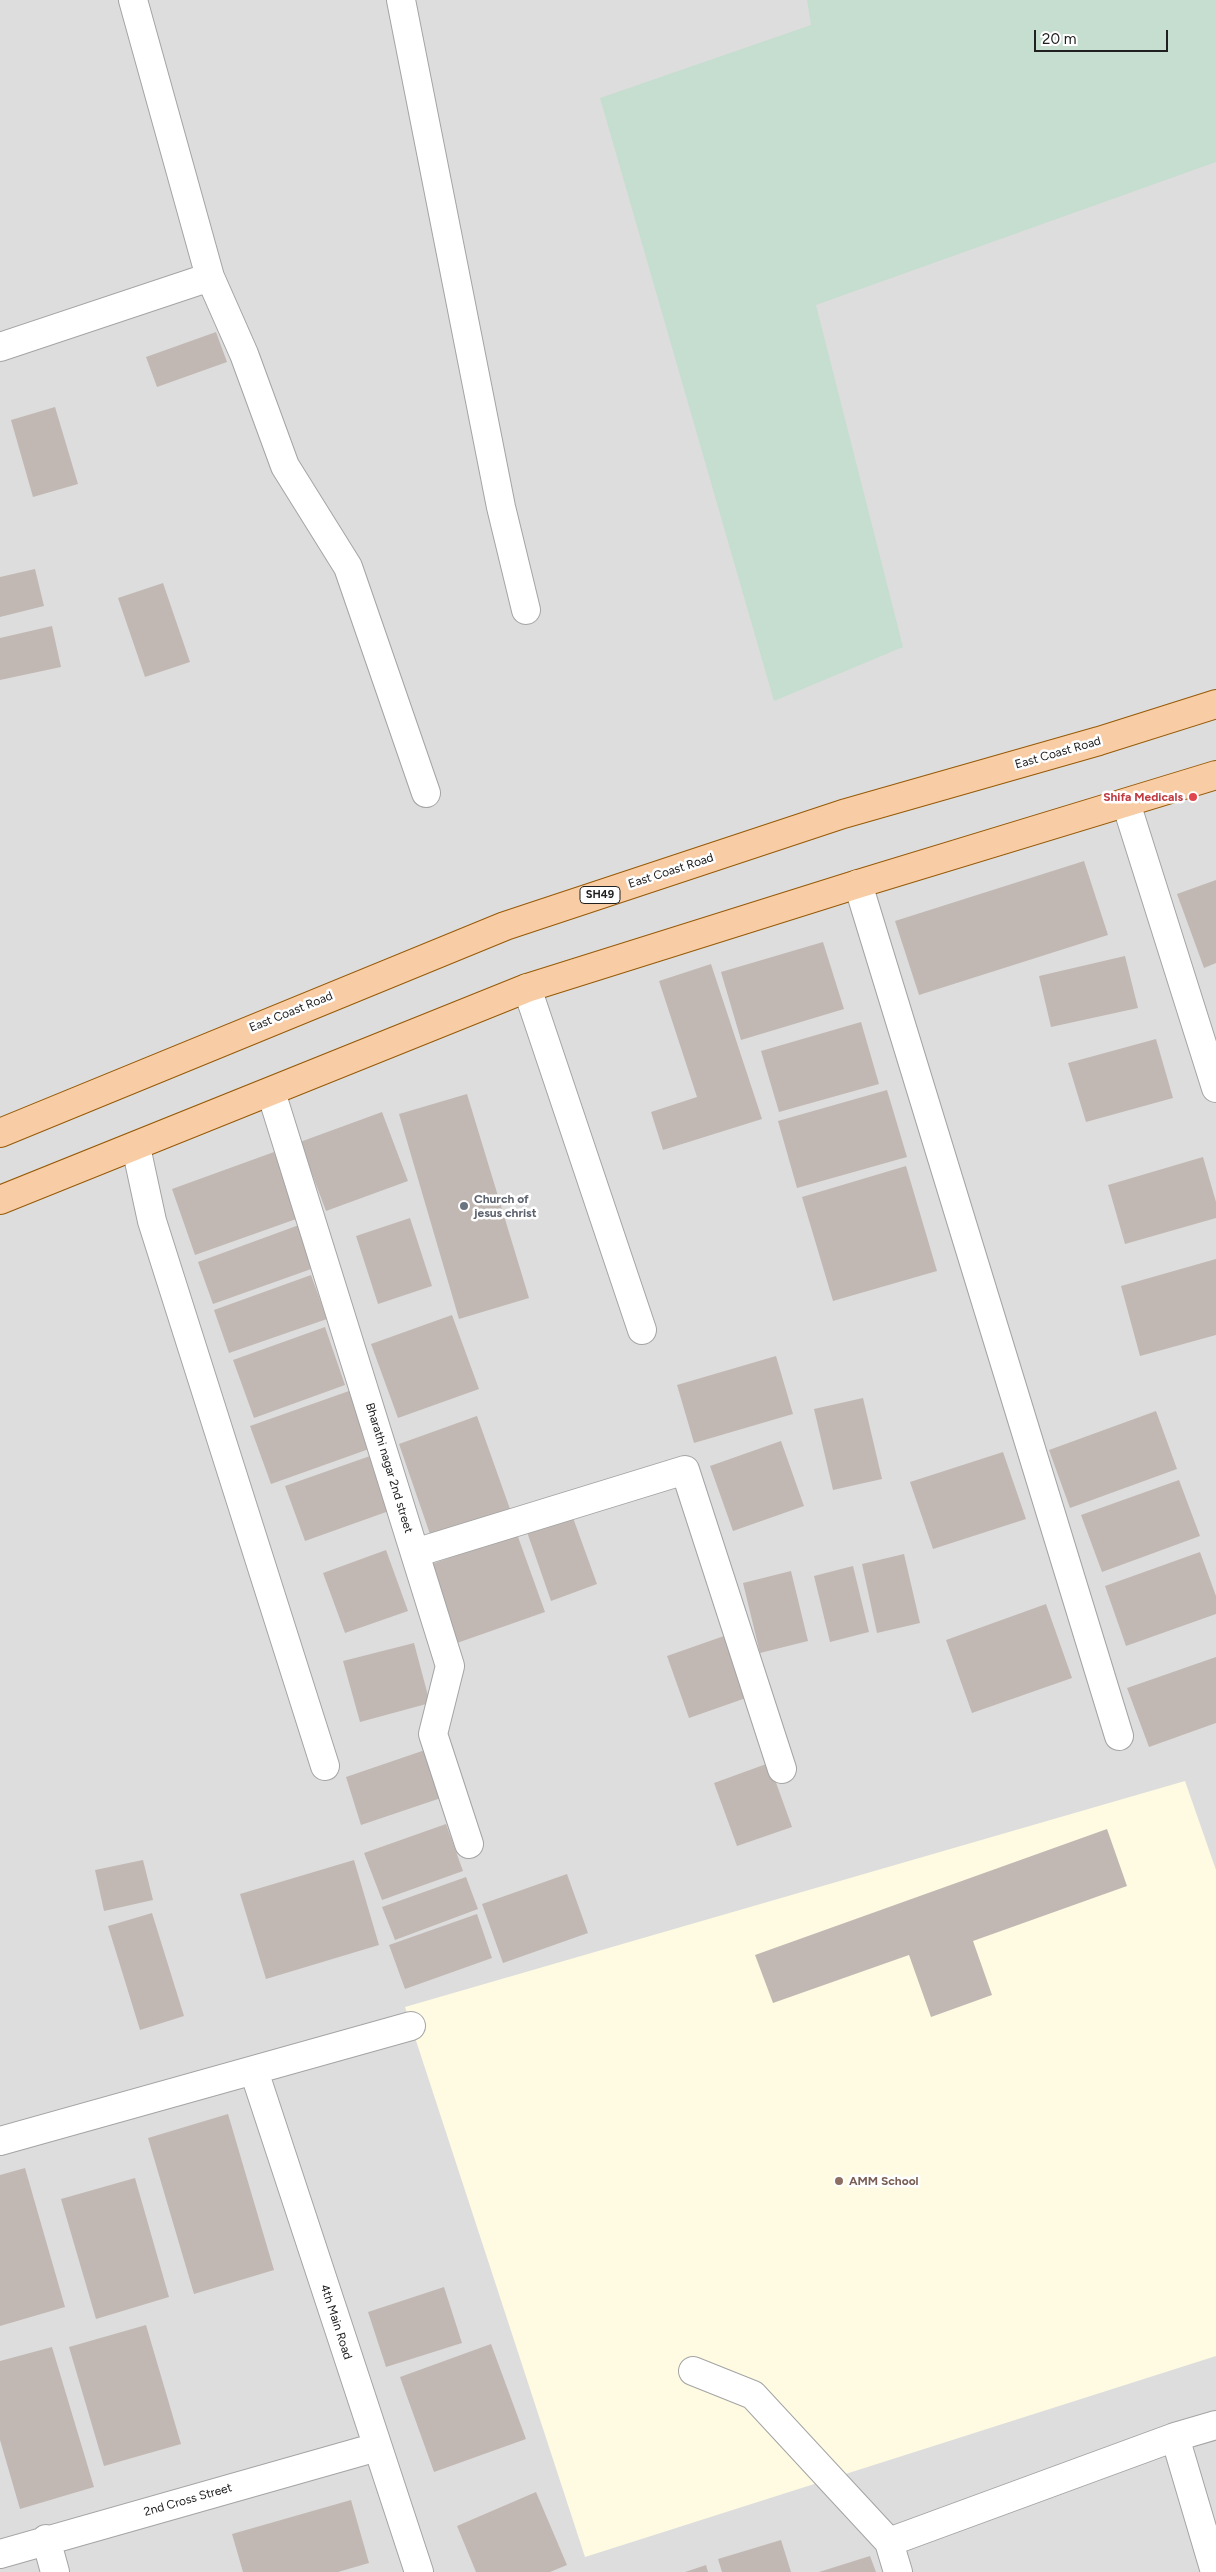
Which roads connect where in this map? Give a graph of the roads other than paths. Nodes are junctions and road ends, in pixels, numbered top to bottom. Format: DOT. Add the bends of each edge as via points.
graph roads {
  1 [pos="133,0"];
  2 [pos="401,0"];
  3 [pos="210,277"];
  4 [pos="0,347"];
  5 [pos="526,610"];
  6 [pos="1216,704"];
  7 [pos="1216,775"];
  8 [pos="426,793"];
  9 [pos="1126,803"];
  10 [pos="858,884"];
  11 [pos="527,988"];
  12 [pos="1216,1088"];
  13 [pos="271,1092"];
  14 [pos="0,1133"];
  15 [pos="136,1147"];
  16 [pos="0,1200"];
  17 [pos="642,1330"];
  18 [pos="415,1553"];
  19 [pos="1119,1736"];
  20 [pos="325,1766"];
  21 [pos="782,1769"];
  22 [pos="468,1844"];
  23 [pos="411,2026"];
  24 [pos="254,2071"];
  25 [pos="0,2141"];
  26 [pos="693,2371"];
  27 [pos="1216,2425"];
  28 [pos="1175,2437"];
  29 [pos="377,2447"];
  30 [pos="46,2539"];
  31 [pos="889,2542"];
  32 [pos="0,2554"];
  33 [pos="55,2572"];
  34 [pos="419,2572"];
  35 [pos="898,2572"];
  36 [pos="1215,2572"];
  1 -- 3 [label="street"];
  2 -- 5 [label="street" via="501,507"];
  3 -- 4 [label="street"];
  3 -- 8 [label="street" via="244,354 285,466 348,567"];
  6 -- 14 [label="main road, East Coast Road / SH49" via="844,814 505,926"];
  7 -- 9 [label="main road"];
  9 -- 10 [label="main road"];
  9 -- 12 [label="street"];
  10 -- 11 [label="main road"];
  10 -- 19 [label="street"];
  11 -- 13 [label="main road"];
  11 -- 17 [label="street"];
  13 -- 15 [label="main road"];
  13 -- 18 [label="street, Bharathi nagar 2nd street"];
  15 -- 16 [label="main road"];
  15 -- 20 [label="street" via="152,1221"];
  18 -- 21 [label="street" via="685,1470"];
  18 -- 22 [label="street, Bharathi nagar 2nd street" via="450,1666 433,1734"];
  23 -- 24 [label="street"];
  24 -- 25 [label="street"];
  24 -- 29 [label="street, 4th Main Road"];
  26 -- 31 [label="street" via="753,2395"];
  27 -- 28 [label="street"];
  28 -- 31 [label="street"];
  28 -- 36 [label="street"];
  29 -- 30 [label="street, 2nd Cross Street"];
  29 -- 34 [label="street, 4th Main Road"];
  30 -- 32 [label="street, 2nd Cross Street"];
  30 -- 33 [label="street"];
  31 -- 35 [label="street"];
}
